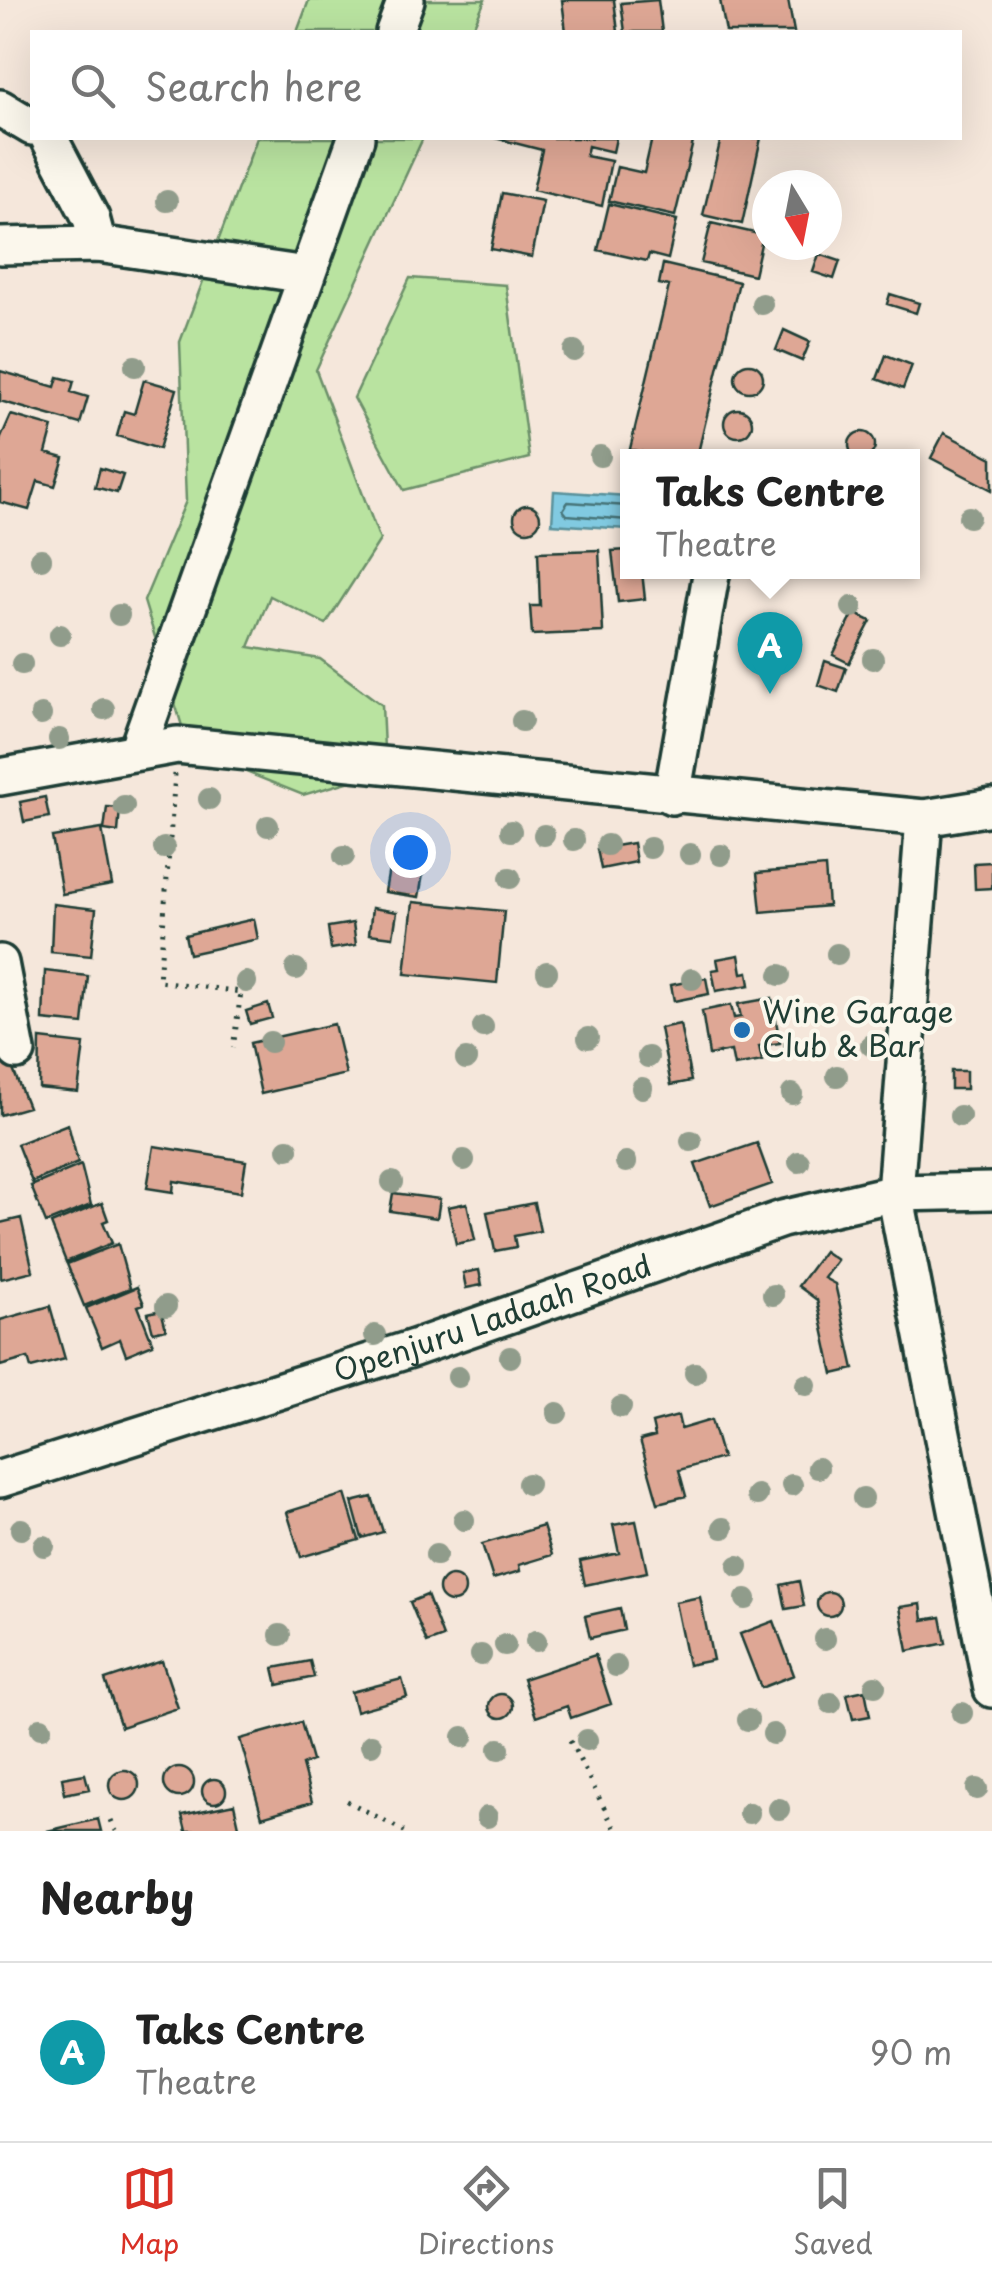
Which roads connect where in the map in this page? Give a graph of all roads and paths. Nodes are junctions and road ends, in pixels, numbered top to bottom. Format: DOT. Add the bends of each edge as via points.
graph roads {
  1 [pos="406,0"];
  2 [pos="395,30"];
  3 [pos="0,108"];
  4 [pos="30,126"];
  5 [pos="49,140"];
  6 [pos="355,140"];
  7 [pos="98,244"];
  8 [pos="0,246"];
  9 [pos="306,274"];
  10 [pos="711,579"];
  11 [pos="177,745"];
  12 [pos="137,751"];
  13 [pos="0,777"];
  14 [pos="672,796"];
  15 [pos="992,807"];
  16 [pos="924,818"];
  17 [pos="0,963"];
  18 [pos="234,1048"];
  19 [pos="17,1051"];
  20 [pos="992,1192"];
  21 [pos="895,1193"];
  22 [pos="0,1479"];
  23 [pos="992,1689"];
  24 [pos="570,1740"];
  25 [pos="347,1801"];
  26 [pos="111,1820"];
  27 [pos="116,1831"];
  28 [pos="404,1831"];
  29 [pos="616,1831"];
  1 -- 2 [label="street"];
  3 -- 4 [label="street"];
  5 -- 7 [label="street"];
  6 -- 9 [label="street"];
  7 -- 8 [label="street"];
  7 -- 9 [label="street"];
  9 -- 12 [label="street"];
  10 -- 14 [label="street"];
  11 -- 12 [label="street"];
  11 -- 14 [label="street"];
  11 -- 18 [label="path" via="159,981 240,992"];
  12 -- 13 [label="street"];
  14 -- 16 [label="street"];
  15 -- 16 [label="street"];
  16 -- 21 [label="street"];
  17 -- 19 [label="street"];
  20 -- 21 [label="street, Openjuru Ladaah Road"];
  21 -- 22 [label="street, Openjuru Ladaah Road" via="782,1219 414,1348"];
  21 -- 23 [label="street"];
  24 -- 29 [label="path"];
  25 -- 28 [label="path"];
  26 -- 27 [label="path"];
}
